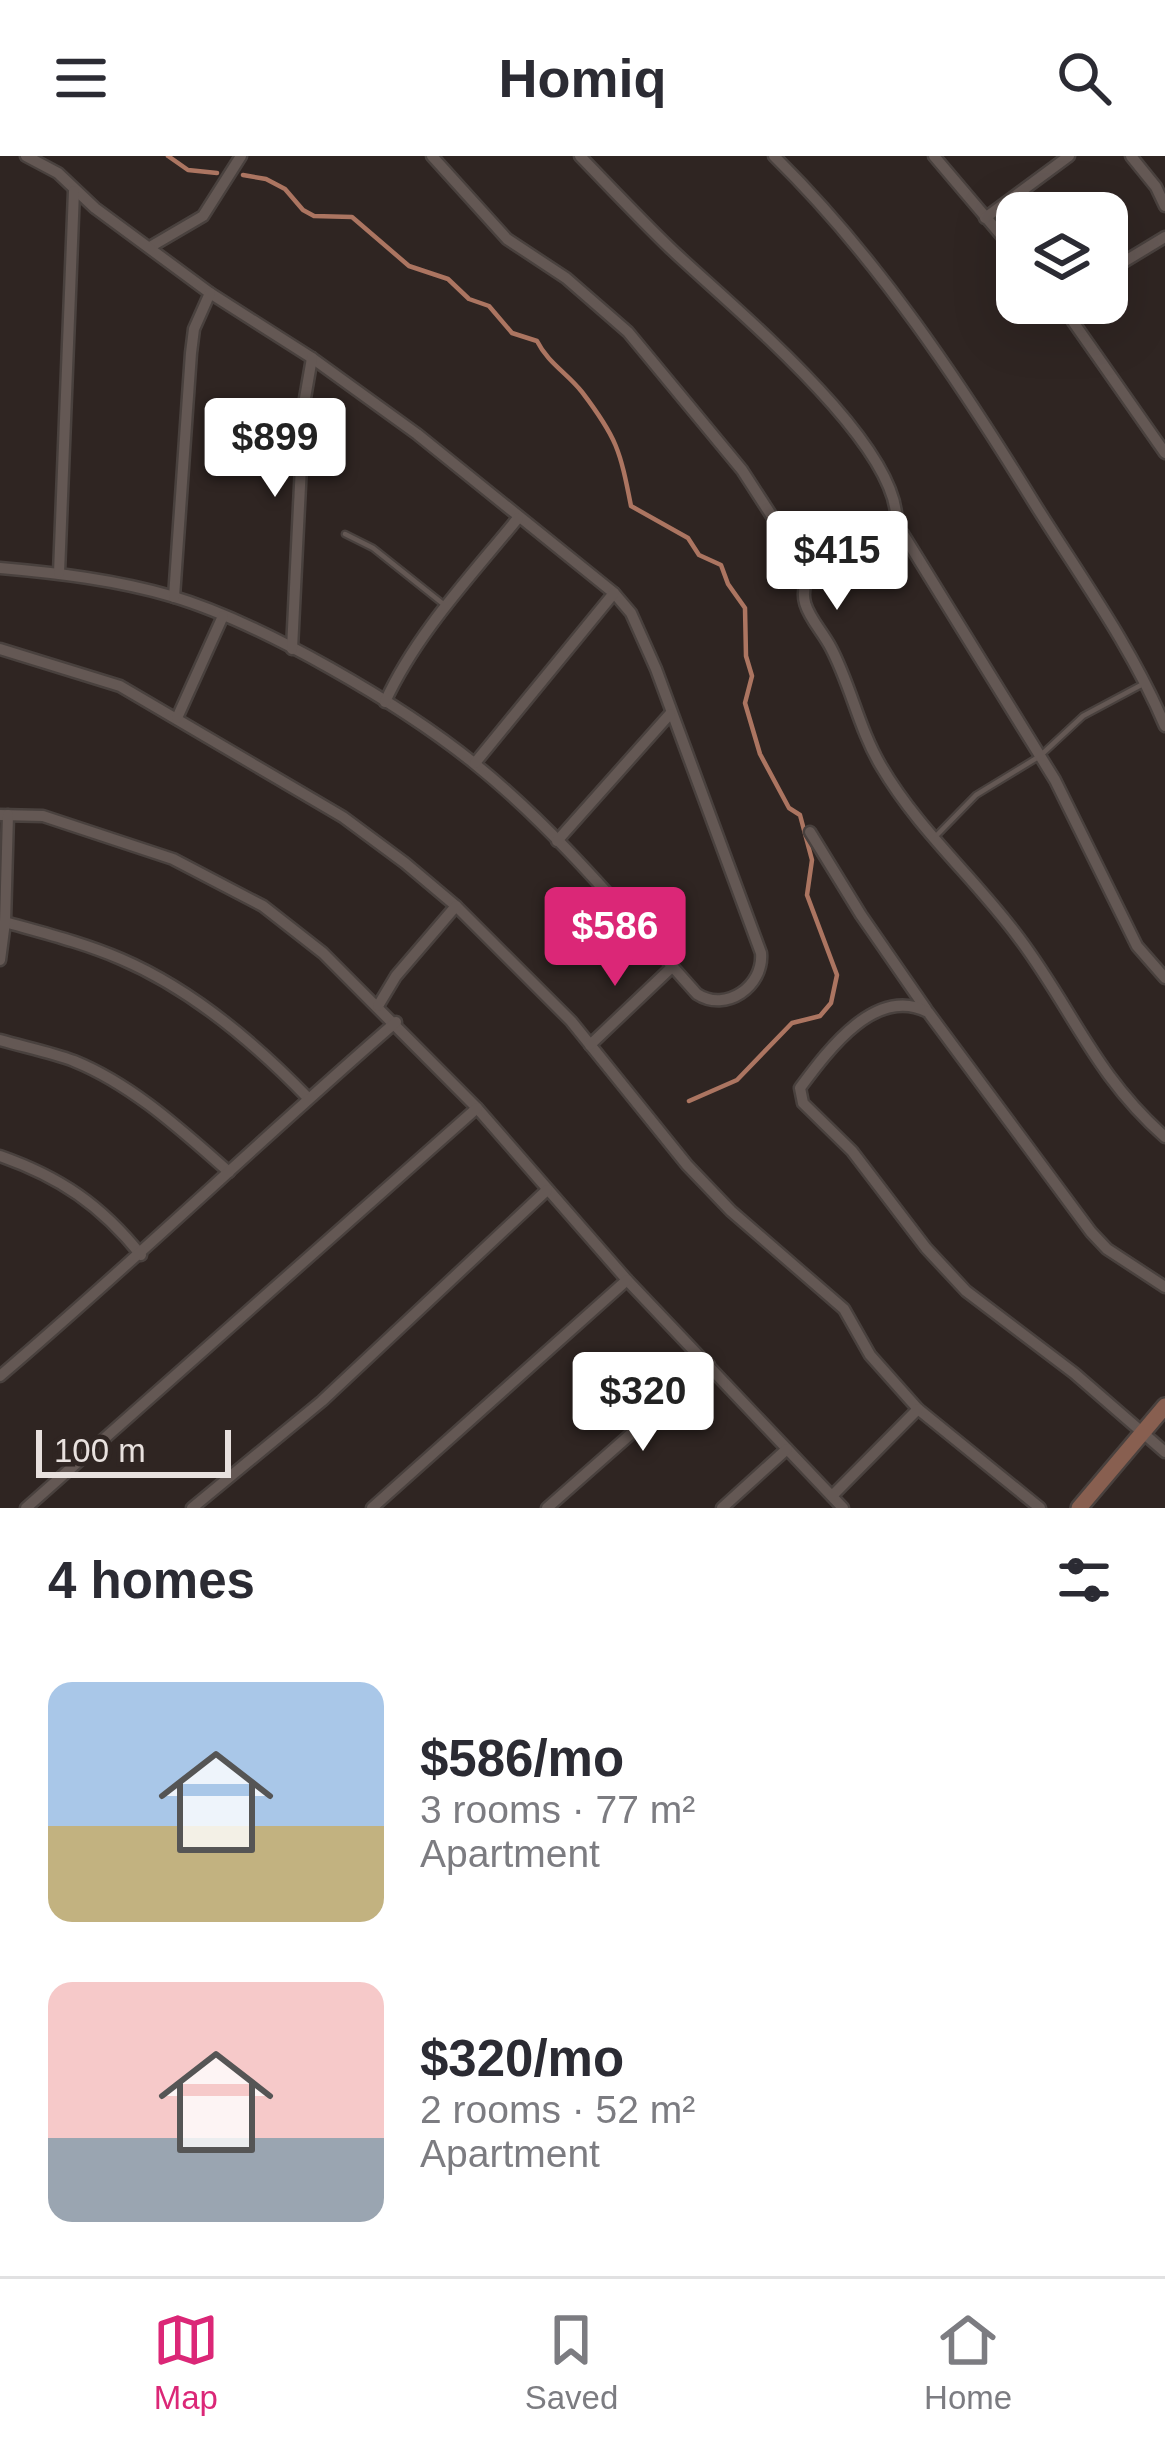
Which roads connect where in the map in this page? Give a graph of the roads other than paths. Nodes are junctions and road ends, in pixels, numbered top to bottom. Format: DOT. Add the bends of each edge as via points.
graph roads {
  1 [pos="26,156"];
  2 [pos="242,156"];
  3 [pos="433,156"];
  4 [pos="580,156"];
  5 [pos="774,156"];
  6 [pos="934,156"];
  7 [pos="1069,156"];
  8 [pos="1131,156"];
  9 [pos="74,191"];
  10 [pos="1165,206"];
  11 [pos="985,218"];
  12 [pos="996,230"];
  13 [pos="1165,237"];
  14 [pos="150,247"];
  15 [pos="1128,259"];
  16 [pos="210,293"];
  17 [pos="1075,324"];
  18 [pos="312,358"];
  19 [pos="1165,453"];
  20 [pos="518,518"];
  21 [pos="896,528"];
  22 [pos="345,534"];
  23 [pos="0,568"];
  24 [pos="59,573"];
  25 [pos="810,575"];
  26 [pos="614,593"];
  27 [pos="174,597"];
  28 [pos="446,607"];
  29 [pos="223,616"];
  30 [pos="0,649"];
  31 [pos="292,649"];
  32 [pos="1147,682"];
  33 [pos="385,702"];
  34 [pos="670,714"];
  35 [pos="177,718"];
  36 [pos="1165,726"];
  37 [pos="1040,756"];
  38 [pos="475,763"];
  39 [pos="4,815"];
  40 [pos="810,832"];
  41 [pos="932,840"];
  42 [pos="557,841"];
  43 [pos="456,906"];
  44 [pos="5,922"];
  45 [pos="0,959"];
  46 [pos="672,967"];
  47 [pos="1165,978"];
  48 [pos="378,1006"];
  49 [pos="928,1012"];
  50 [pos="396,1022"];
  51 [pos="0,1040"];
  52 [pos="590,1045"];
  53 [pos="308,1098"];
  54 [pos="477,1108"];
  55 [pos="1165,1137"];
  56 [pos="0,1156"];
  57 [pos="229,1172"];
  58 [pos="548,1190"];
  59 [pos="141,1255"];
  60 [pos="627,1280"];
  61 [pos="1165,1287"];
  62 [pos="709,1366"];
  63 [pos="0,1376"];
  64 [pos="1165,1406"];
  65 [pos="918,1409"];
  66 [pos="1142,1434"];
  67 [pos="787,1449"];
  68 [pos="1165,1452"];
  69 [pos="832,1496"];
  70 [pos="26,1508"];
  71 [pos="192,1508"];
  72 [pos="372,1508"];
  73 [pos="547,1508"];
  74 [pos="722,1508"];
  75 [pos="843,1508"];
  76 [pos="1040,1508"];
  77 [pos="1079,1508"];
  1 -- 9 [label="street"];
  2 -- 14 [label="street" via="203,216"];
  3 -- 25 [label="street" via="507,239 628,332 742,470"];
  4 -- 21 [label="street" via="835,406 892,489"];
  5 -- 32 [label="street" via="955,382"];
  6 -- 11 [label="street"];
  7 -- 11 [label="street"];
  8 -- 10 [label="street"];
  9 -- 14 [label="street"];
  9 -- 24 [label="street"];
  11 -- 12 [label="street"];
  13 -- 15 [label="street"];
  14 -- 16 [label="street"];
  16 -- 18 [label="street"];
  16 -- 27 [label="street" via="191,352"];
  17 -- 19 [label="street"];
  18 -- 20 [label="street"];
  18 -- 31 [label="street"];
  20 -- 26 [label="street"];
  20 -- 28 [label="street"];
  21 -- 25 [label="street" via="876,529"];
  21 -- 37 [label="street"];
  22 -- 28 [label="lane"];
  23 -- 24 [label="street"];
  24 -- 27 [label="street"];
  25 -- 41 [label="street" via="802,599 832,649 872,749"];
  26 -- 34 [label="street" via="640,630"];
  26 -- 38 [label="street"];
  27 -- 29 [label="street"];
  28 -- 33 [label="street"];
  29 -- 31 [label="street"];
  29 -- 35 [label="street"];
  30 -- 35 [label="street" via="120,686"];
  31 -- 33 [label="street"];
  32 -- 36 [label="street"];
  32 -- 37 [label="lane" via="1083,716"];
  33 -- 38 [label="street"];
  34 -- 42 [label="street"];
  34 -- 46 [label="street" via="762,968 738,994 710,1003"];
  35 -- 43 [label="street" via="344,817"];
  37 -- 41 [label="lane" via="976,795"];
  37 -- 47 [label="street" via="1131,935"];
  38 -- 42 [label="street"];
  39 -- 44 [label="street"];
  39 -- 48 [label="street" via="83,828 230,888 323,953"];
  40 -- 49 [label="street"];
  41 -- 55 [label="street" via="1018,937 1120,1094"];
  42 -- 46 [label="street"];
  43 -- 48 [label="street"];
  43 -- 52 [label="street"];
  44 -- 45 [label="street"];
  44 -- 53 [label="street" via="123,959 165,982"];
  46 -- 52 [label="street"];
  48 -- 50 [label="street"];
  49 -- 61 [label="street" via="1091,1232"];
  49 -- 66 [label="street" via="898,1002 881,1007 813,1070 799,1096 966,1291"];
  50 -- 53 [label="street"];
  50 -- 54 [label="street"];
  51 -- 57 [label="street" via="74,1062 124,1089"];
  52 -- 65 [label="street" via="716,1196 844,1309 870,1355"];
  53 -- 57 [label="street"];
  54 -- 58 [label="street"];
  54 -- 70 [label="street"];
  56 -- 59 [label="street" via="67,1184"];
  57 -- 59 [label="street"];
  58 -- 60 [label="street"];
  58 -- 71 [label="street" via="322,1401"];
  59 -- 63 [label="street"];
  60 -- 62 [label="street"];
  60 -- 72 [label="street"];
  62 -- 67 [label="street"];
  62 -- 73 [label="street"];
  64 -- 66 [label="street"];
  65 -- 69 [label="street"];
  65 -- 76 [label="street"];
  66 -- 68 [label="street"];
  66 -- 77 [label="street"];
  67 -- 69 [label="street"];
  67 -- 74 [label="street"];
  69 -- 75 [label="street"];
}
